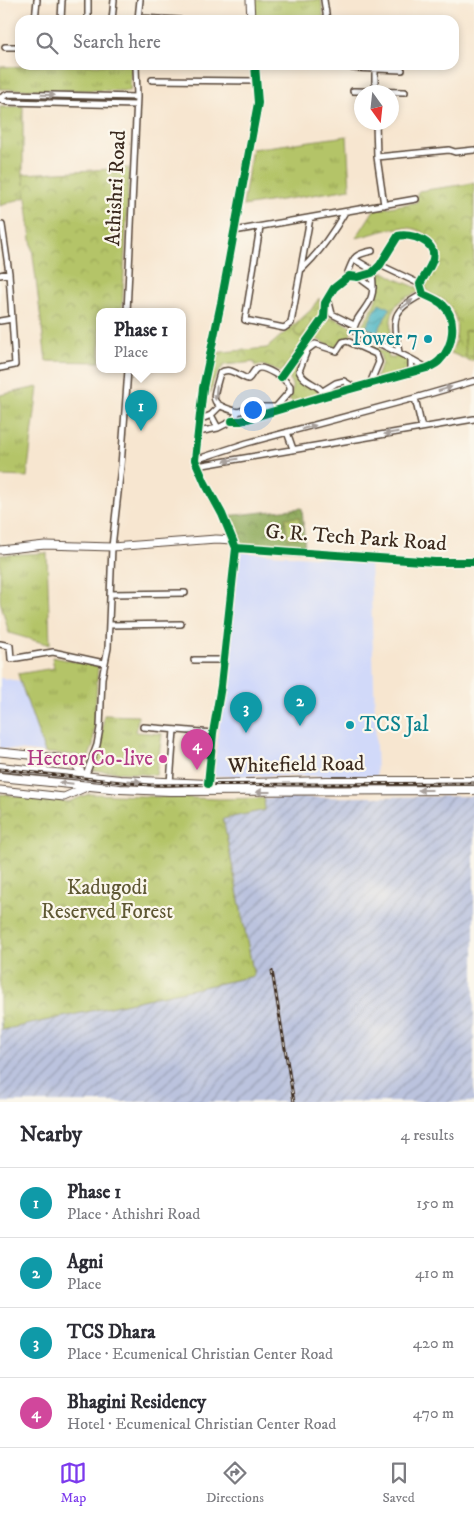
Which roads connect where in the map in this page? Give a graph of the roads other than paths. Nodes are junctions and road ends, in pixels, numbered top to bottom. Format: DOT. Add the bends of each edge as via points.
graph roads {
  1 [pos="38,0"];
  2 [pos="62,0"];
  3 [pos="88,0"];
  4 [pos="114,0"];
  5 [pos="140,0"];
  6 [pos="250,0"];
  7 [pos="324,0"];
  8 [pos="36,15"];
  9 [pos="61,15"];
  10 [pos="88,15"];
  11 [pos="112,15"];
  12 [pos="139,15"];
  13 [pos="251,15"];
  14 [pos="326,15"];
  15 [pos="5,47"];
  16 [pos="15,47"];
  17 [pos="136,70"];
  18 [pos="256,70"];
  19 [pos="375,70"];
  20 [pos="152,80"];
  21 [pos="257,81"];
  22 [pos="375,85"];
  23 [pos="399,92"];
  24 [pos="405,92"];
  25 [pos="137,97"];
  26 [pos="0,99"];
  27 [pos="136,105"];
  28 [pos="376,130"];
  29 [pos="474,150"];
  30 [pos="377,157"];
  31 [pos="416,199"];
  32 [pos="384,204"];
  33 [pos="345,212"];
  34 [pos="310,218"];
  35 [pos="1,225"];
  36 [pos="260,227"];
  37 [pos="234,231"];
  38 [pos="372,251"];
  39 [pos="354,259"];
  40 [pos="380,265"];
  41 [pos="301,269"];
  42 [pos="373,272"];
  43 [pos="9,273"];
  44 [pos="0,275"];
  45 [pos="358,277"];
  46 [pos="346,278"];
  47 [pos="420,284"];
  48 [pos="373,288"];
  49 [pos="423,294"];
  50 [pos="328,298"];
  51 [pos="127,308"];
  52 [pos="12,319"];
  53 [pos="0,321"];
  54 [pos="354,325"];
  55 [pos="308,340"];
  56 [pos="315,344"];
  57 [pos="399,352"];
  58 [pos="411,359"];
  59 [pos="0,368"];
  60 [pos="427,368"];
  61 [pos="128,373"];
  62 [pos="411,373"];
  63 [pos="281,377"];
  64 [pos="474,381"];
  65 [pos="371,384"];
  66 [pos="355,388"];
  67 [pos="324,393"];
  68 [pos="415,398"];
  69 [pos="219,406"];
  70 [pos="238,412"];
  71 [pos="211,415"];
  72 [pos="199,420"];
  73 [pos="474,420"];
  74 [pos="232,421"];
  75 [pos="218,428"];
  76 [pos="422,428"];
  77 [pos="198,432"];
  78 [pos="287,432"];
  79 [pos="293,449"];
  80 [pos="196,463"];
  81 [pos="233,540"];
  82 [pos="112,547"];
  83 [pos="236,548"];
  84 [pos="0,550"];
  85 [pos="474,562"];
  86 [pos="185,593"];
  87 [pos="110,594"];
  88 [pos="109,624"];
  89 [pos="181,624"];
  90 [pos="0,644"];
  91 [pos="194,660"];
  92 [pos="224,660"];
  93 [pos="104,663"];
  94 [pos="143,727"];
  95 [pos="174,730"];
  96 [pos="213,733"];
  97 [pos="0,752"];
  98 [pos="0,767"];
  99 [pos="0,776"];
  100 [pos="86,777"];
  101 [pos="474,781"];
  102 [pos="170,783"];
  103 [pos="208,784"];
  104 [pos="90,786"];
  105 [pos="0,790"];
  106 [pos="474,790"];
  1 -- 8 [label="street"];
  2 -- 9 [label="street"];
  3 -- 10 [label="street"];
  4 -- 11 [label="street"];
  5 -- 12 [label="street"];
  6 -- 13 [label="street"];
  7 -- 14 [label="street"];
  15 -- 16 [label="street"];
  17 -- 25 [label="street, Athishri Road"];
  18 -- 21 [label="street"];
  19 -- 22 [label="street"];
  20 -- 21 [label="street"];
  21 -- 37 [label="street" via="258,103"];
  23 -- 24 [label="street"];
  26 -- 25 [label="street, one-way" via="8,94"];
  25 -- 27 [label="street, Athishri Road"];
  26 -- 27 [label="street" via="8,102"];
  27 -- 51 [label="street, Athishri Road"];
  28 -- 30 [label="street"];
  29 -- 30 [label="street"];
  30 -- 32 [label="street"];
  31 -- 32 [label="street"];
  32 -- 33 [label="street"];
  33 -- 34 [label="street"];
  33 -- 41 [label="street" via="329,239"];
  34 -- 36 [label="street"];
  34 -- 41 [label="street"];
  35 -- 43 [label="street"];
  36 -- 37 [label="street"];
  36 -- 41 [label="street" via="244,320 284,328 289,326"];
  37 -- 72 [label="street"];
  38 -- 39 [label="street" via="359,254"];
  39 -- 42 [label="street"];
  39 -- 46 [label="street"];
  40 -- 42 [label="street"];
  40 -- 47 [label="street"];
  40 -- 47 [label="street" via="398,236 415,237 430,247 434,256"];
  42 -- 45 [label="street"];
  42 -- 48 [label="street"];
  43 -- 44 [label="street"];
  43 -- 52 [label="street"];
  45 -- 46 [label="street"];
  45 -- 48 [label="street"];
  46 -- 50 [label="street"];
  47 -- 49 [label="street"];
  48 -- 54 [label="street" via="370,300"];
  57 -- 49 [label="street, one-way" via="396,315 403,305"];
  49 -- 60 [label="street" via="443,304 449,312 452,330 441,359"];
  50 -- 54 [label="street" via="332,314"];
  50 -- 55 [label="street" via="324,318"];
  52 -- 53 [label="street"];
  52 -- 59 [label="street" via="15,365"];
  54 -- 57 [label="street" via="357,333"];
  55 -- 56 [label="street"];
  55 -- 63 [label="street"];
  56 -- 65 [label="street" via="337,351 347,341 376,354 379,362"];
  56 -- 67 [label="street" via="307,350 299,371 302,377"];
  57 -- 58 [label="street"];
  58 -- 60 [label="street"];
  58 -- 62 [label="street"];
  60 -- 62 [label="street"];
  61 -- 82 [label="street"];
  62 -- 65 [label="street"];
  63 -- 69 [label="street, one-way" via="258,368 248,379 228,369 222,371 214,394"];
  63 -- 70 [label="street" via="291,389 278,406 254,406"];
  68 -- 64 [label="street, one-way"];
  65 -- 66 [label="street"];
  66 -- 67 [label="street"];
  66 -- 67 [label="street" via="344,380"];
  67 -- 74 [label="street" via="241,421"];
  68 -- 76 [label="street"];
  78 -- 68 [label="street, one-way"];
  69 -- 70 [label="street"];
  69 -- 71 [label="street"];
  70 -- 74 [label="street"];
  71 -- 72 [label="street"];
  71 -- 75 [label="street"];
  72 -- 77 [label="street"];
  73 -- 76 [label="street"];
  74 -- 75 [label="street"];
  75 -- 77 [label="street"];
  76 -- 79 [label="street, one-way"];
  77 -- 80 [label="street"];
  78 -- 79 [label="street"];
  78 -- 80 [label="street"];
  79 -- 80 [label="street, one-way"];
  80 -- 81 [label="street"];
  81 -- 82 [label="street"];
  81 -- 83 [label="street"];
  82 -- 84 [label="street" via="45,545"];
  82 -- 87 [label="street"];
  83 -- 85 [label="street, G. R. Tech Park Road"];
  83 -- 92 [label="street"];
  86 -- 87 [label="street"];
  87 -- 88 [label="street"];
  88 -- 89 [label="street"];
  88 -- 93 [label="street"];
  90 -- 93 [label="street" via="10,646 11,659 53,652"];
  91 -- 92 [label="street"];
  92 -- 96 [label="street"];
  93 -- 100 [label="street" via="98,737"];
  94 -- 95 [label="street"];
  95 -- 96 [label="street"];
  95 -- 102 [label="street"];
  96 -- 103 [label="street"];
  97 -- 100 [label="street" via="59,758 75,764"];
  98 -- 100 [label="main road, Whitefield Road"];
  104 -- 99 [label="main road, Whitefield Road, one-way"];
  100 -- 102 [label="main road, Whitefield Road, one-way"];
  101 -- 103 [label="main road, Whitefield Road"];
  102 -- 103 [label="main road, Whitefield Road"];
  104 -- 105 [label="street" via="64,797"];
  106 -- 104 [label="main road, Whitefield Road, one-way" via="170,791"];
}
